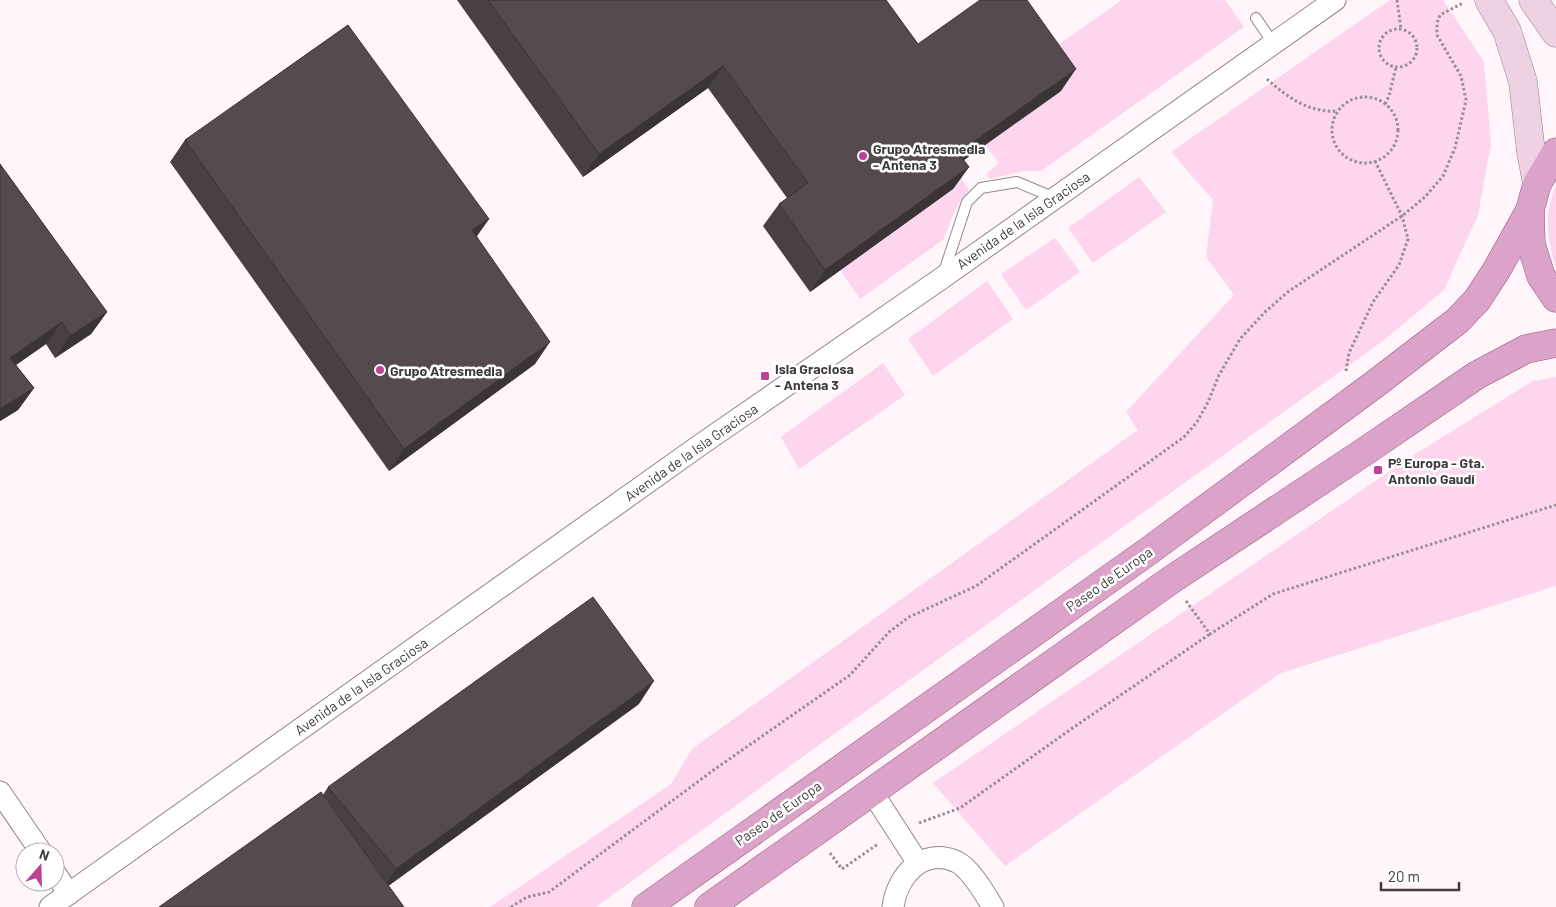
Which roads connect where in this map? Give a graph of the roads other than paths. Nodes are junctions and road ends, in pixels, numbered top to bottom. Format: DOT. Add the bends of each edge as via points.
graph roads {
  1 [pos="1335,0"];
  2 [pos="1489,0"];
  3 [pos="1533,0"];
  4 [pos="1256,18"];
  5 [pos="1556,33"];
  6 [pos="1273,43"];
  7 [pos="1556,152"];
  8 [pos="1534,197"];
  9 [pos="1056,198"];
  10 [pos="942,278"];
  11 [pos="1556,298"];
  12 [pos="1556,344"];
  13 [pos="0,792"];
  14 [pos="872,792"];
  15 [pos="33,842"];
  16 [pos="918,863"];
  17 [pos="65,888"];
  18 [pos="69,894"];
  19 [pos="50,907"];
  20 [pos="646,907"];
  21 [pos="709,907"];
  22 [pos="893,907"];
  23 [pos="993,907"];
  1 -- 6 [label="street, Avenida de la Isla Graciosa"];
  2 -- 8 [label="main road" via="1507,31 1523,82"];
  3 -- 5 [label="main road"];
  4 -- 6 [label="lane"];
  6 -- 9 [label="street, Avenida de la Isla Graciosa"];
  7 -- 8 [label="main road, Paseo de Europa"];
  8 -- 11 [label="main road" via="1531,244 1541,276"];
  8 -- 20 [label="main road, Paseo de Europa" via="1496,270 1476,300 1457,320 1158,544"];
  9 -- 10 [label="street, Avenida de la Isla Graciosa"];
  9 -- 10 [label="lane" via="1017,182 981,188 968,202"];
  10 -- 18 [label="street, Avenida de la Isla Graciosa" via="703,443"];
  12 -- 14 [label="main road" via="1526,350 1477,375 1171,580"];
  13 -- 15 [label="street"];
  14 -- 16 [label="street"];
  14 -- 21 [label="main road"];
  16 -- 22 [label="street" via="902,878 894,893"];
  16 -- 23 [label="street" via="935,857 958,862 974,878"];
  17 -- 18 [label="street"];
  18 -- 19 [label="street, Avenida de la Isla Graciosa"];
}
